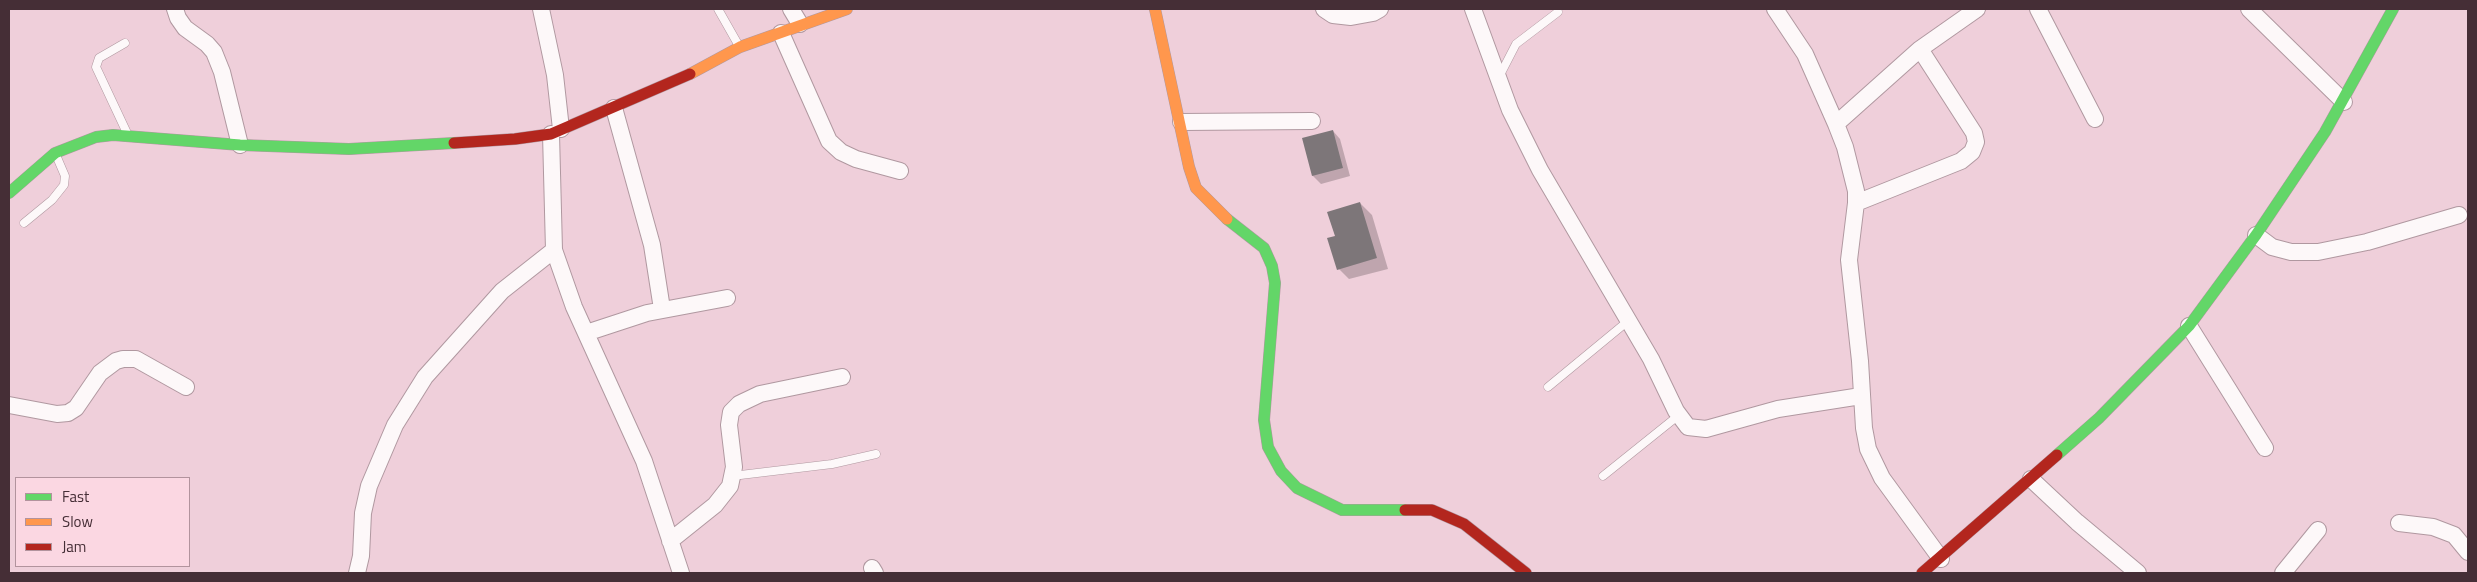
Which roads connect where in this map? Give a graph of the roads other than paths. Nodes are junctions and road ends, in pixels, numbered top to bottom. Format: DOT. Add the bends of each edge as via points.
graph roads {
  1 [pos="175,9"];
  2 [pos="541,9"];
  3 [pos="718,9"];
  4 [pos="791,9"];
  5 [pos="847,9"];
  6 [pos="1154,9"];
  7 [pos="1324,9"];
  8 [pos="1380,9"];
  9 [pos="1473,9"];
  10 [pos="1976,9"];
  11 [pos="2038,9"];
  12 [pos="2249,9"];
  13 [pos="2393,9"];
  14 [pos="1778,10"];
  15 [pos="1558,12"];
  16 [pos="800,24"];
  17 [pos="780,33"];
  18 [pos="125,42"];
  19 [pos="740,47"];
  20 [pos="1920,49"];
  21 [pos="1498,78"];
  22 [pos="2344,102"];
  23 [pos="614,108"];
  24 [pos="2095,119"];
  25 [pos="1312,121"];
  26 [pos="1181,122"];
  27 [pos="1836,124"];
  28 [pos="556,132"];
  29 [pos="128,135"];
  30 [pos="240,145"];
  31 [pos="55,153"];
  32 [pos="900,171"];
  33 [pos="9,193"];
  34 [pos="1856,203"];
  35 [pos="2459,215"];
  36 [pos="24,223"];
  37 [pos="2256,235"];
  38 [pos="554,250"];
  39 [pos="727,298"];
  40 [pos="662,309"];
  41 [pos="1628,320"];
  42 [pos="2188,326"];
  43 [pos="586,334"];
  44 [pos="842,377"];
  45 [pos="186,387"];
  46 [pos="1548,387"];
  47 [pos="1861,396"];
  48 [pos="9,405"];
  49 [pos="1679,414"];
  50 [pos="2265,448"];
  51 [pos="876,454"];
  52 [pos="732,476"];
  53 [pos="1603,476"];
  54 [pos="2031,478"];
  55 [pos="2398,523"];
  56 [pos="2318,530"];
  57 [pos="670,541"];
  58 [pos="2468,552"];
  59 [pos="1941,559"];
  60 [pos="357,573"];
  61 [pos="681,573"];
  62 [pos="1526,573"];
  63 [pos="1922,573"];
  64 [pos="2138,573"];
  65 [pos="2283,573"];
  1 -- 30 [label="street" via="185,28 214,52"];
  2 -- 28 [label="street" via="555,74"];
  3 -- 19 [label="lane"];
  4 -- 16 [label="street"];
  5 -- 16 [label="street"];
  6 -- 26 [label="street"];
  7 -- 8 [label="street" via="1333,15 1351,17"];
  9 -- 21 [label="street"];
  10 -- 20 [label="street"];
  11 -- 24 [label="street"];
  12 -- 22 [label="street"];
  13 -- 22 [label="street"];
  14 -- 27 [label="street" via="1805,54"];
  15 -- 21 [label="lane" via="1516,44"];
  16 -- 17 [label="street"];
  17 -- 19 [label="street"];
  17 -- 32 [label="street" via="829,141 856,159"];
  18 -- 29 [label="lane" via="99,58 96,67"];
  19 -- 23 [label="street" via="684,77"];
  20 -- 27 [label="street"];
  20 -- 34 [label="street" via="1974,133 1976,142 1972,152 1961,162"];
  21 -- 41 [label="street" via="1540,170"];
  22 -- 37 [label="street"];
  23 -- 28 [label="street"];
  23 -- 40 [label="street" via="652,245"];
  25 -- 26 [label="street"];
  26 -- 62 [label="street" via="1196,188 1220,214 1264,248 1272,266 1275,283 1264,420 1268,447 1281,471 1297,488 1342,510 1432,510 1464,524"];
  27 -- 34 [label="street" via="1856,191"];
  28 -- 30 [label="street" via="515,139 349,149"];
  28 -- 38 [label="street"];
  29 -- 30 [label="street"];
  29 -- 31 [label="street" via="96,137"];
  31 -- 33 [label="street"];
  31 -- 36 [label="lane" via="65,176 64,185 52,200"];
  34 -- 47 [label="street" via="1849,260"];
  35 -- 37 [label="street" via="2367,242 2318,252 2291,252 2272,247"];
  37 -- 42 [label="street"];
  38 -- 43 [label="street"];
  38 -- 60 [label="street" via="502,291 425,377 395,425 369,486"];
  39 -- 40 [label="street"];
  40 -- 43 [label="street"];
  41 -- 46 [label="lane"];
  41 -- 49 [label="street"];
  42 -- 50 [label="street"];
  42 -- 54 [label="street" via="2099,418"];
  43 -- 57 [label="street" via="644,461"];
  44 -- 52 [label="street" via="760,394 739,404 731,412 729,425 734,454"];
  45 -- 48 [label="street" via="136,359 124,359 116,361 100,374 76,408 68,413"];
  47 -- 49 [label="street" via="1778,409 1706,429 1688,427"];
  47 -- 59 [label="street" via="1868,449 1882,478"];
  49 -- 53 [label="lane"];
  51 -- 52 [label="lane" via="832,464"];
  52 -- 57 [label="street" via="730,486 715,505"];
  54 -- 59 [label="street"];
  54 -- 64 [label="street"];
  55 -- 58 [label="street" via="2433,527 2454,535"];
  56 -- 65 [label="street"];
  57 -- 61 [label="street"];
  59 -- 63 [label="street"];
}
